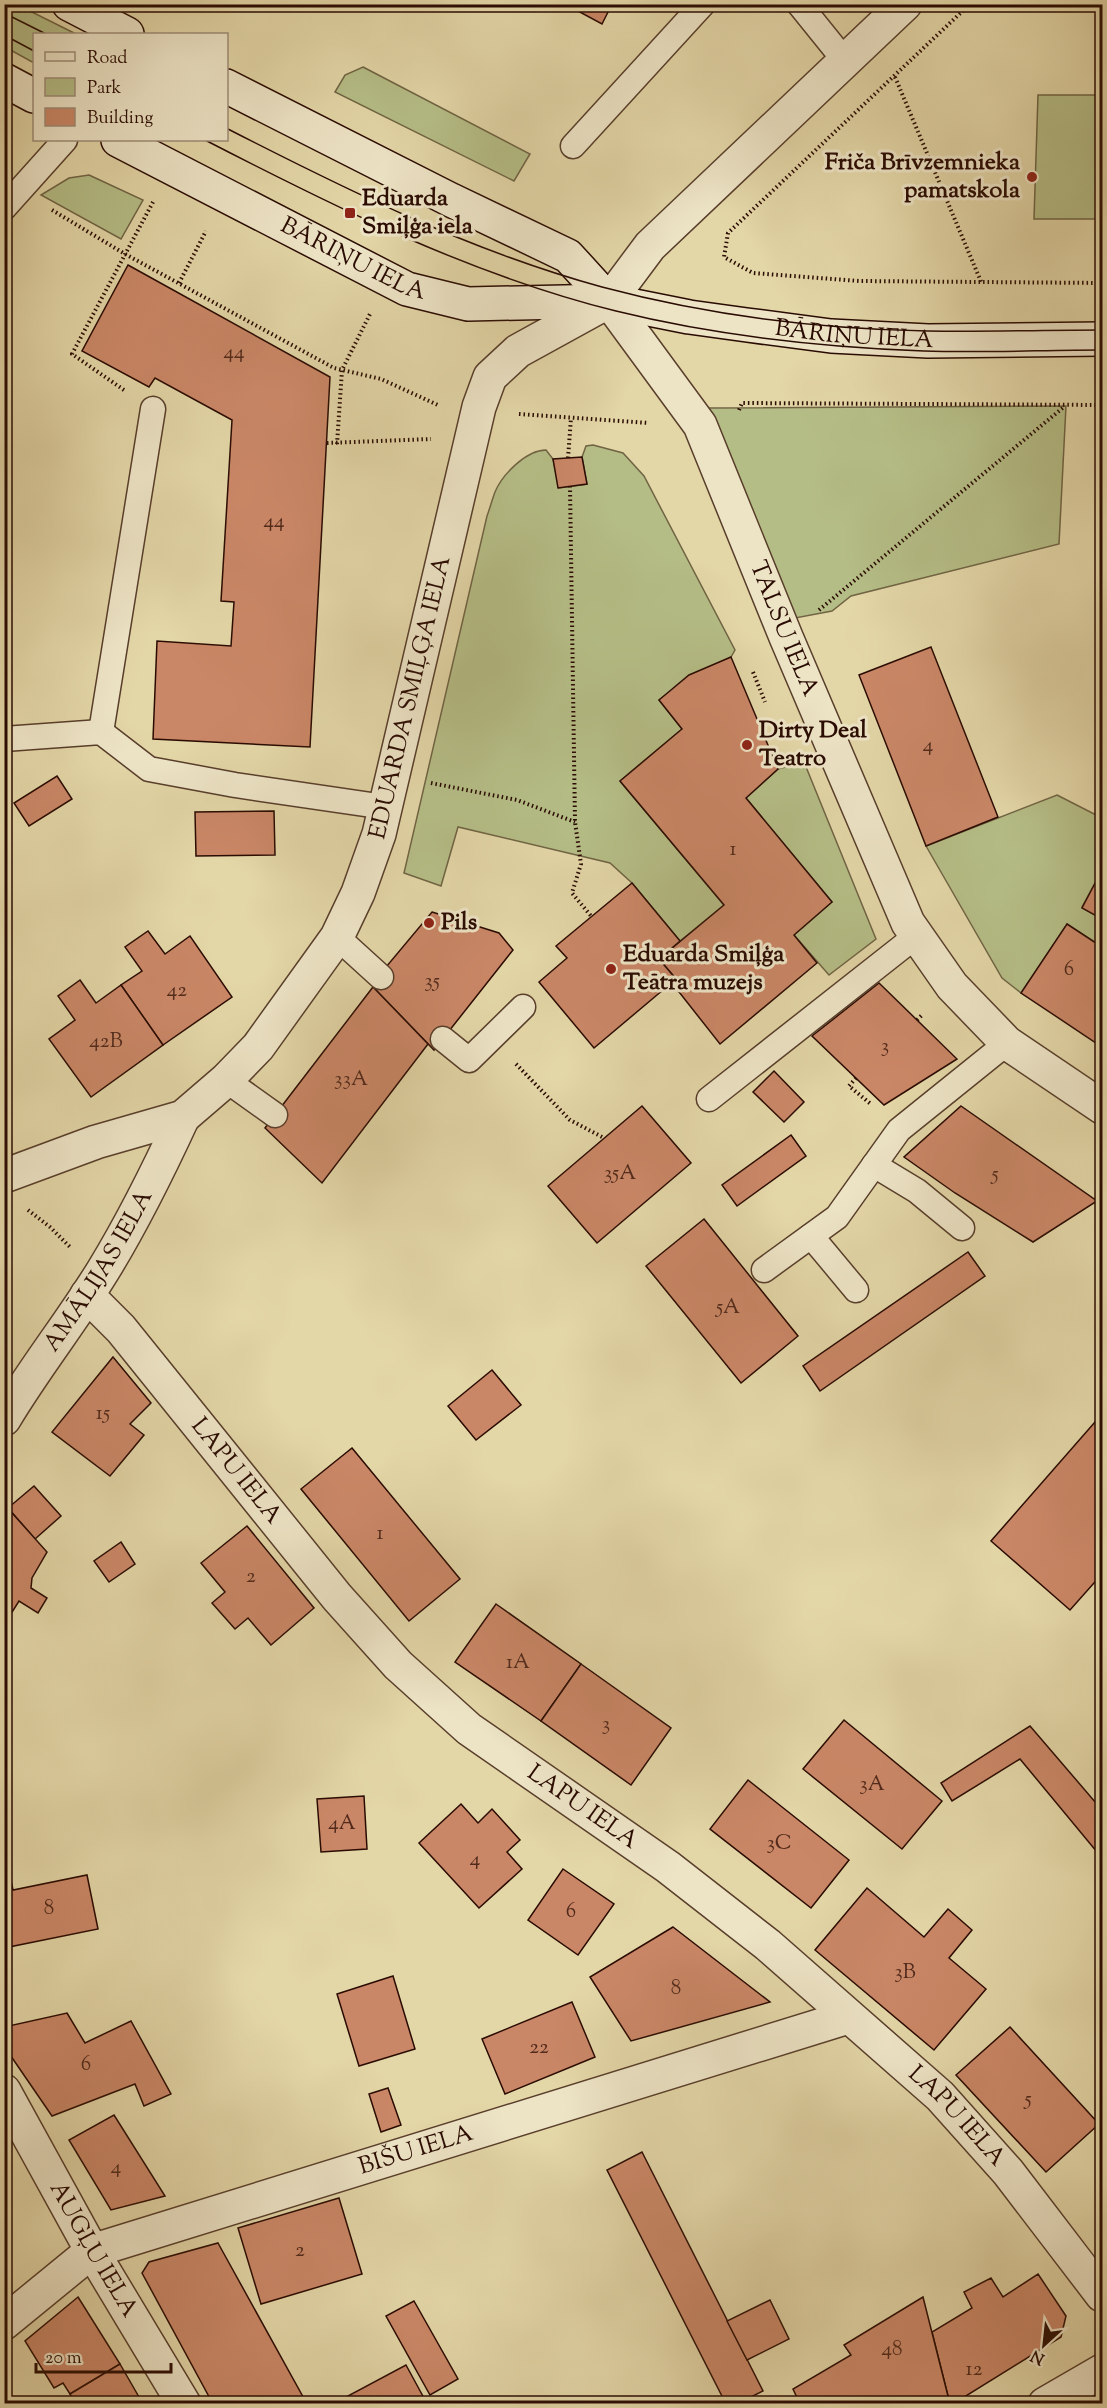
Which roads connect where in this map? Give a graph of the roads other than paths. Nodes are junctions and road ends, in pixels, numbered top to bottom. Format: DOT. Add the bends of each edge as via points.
graph roads {
  1 [pos="69,4"];
  2 [pos="703,4"];
  3 [pos="799,4"];
  4 [pos="905,4"];
  5 [pos="125,33"];
  6 [pos="845,62"];
  7 [pos="4,80"];
  8 [pos="228,87"];
  9 [pos="33,95"];
  10 [pos="64,141"];
  11 [pos="120,141"];
  12 [pos="573,146"];
  13 [pos="13,200"];
  14 [pos="609,301"];
  15 [pos="1102,339"];
  16 [pos="153,410"];
  17 [pos="101,732"];
  18 [pos="4,739"];
  19 [pos="385,807"];
  20 [pos="916,936"];
  21 [pos="338,937"];
  22 [pos="381,977"];
  23 [pos="523,1007"];
  24 [pos="443,1039"];
  25 [pos="1007,1043"];
  26 [pos="226,1080"];
  27 [pos="709,1099"];
  28 [pos="1102,1107"];
  29 [pos="275,1115"];
  30 [pos="183,1118"];
  31 [pos="874,1165"];
  32 [pos="4,1176"];
  33 [pos="962,1228"];
  34 [pos="811,1236"];
  35 [pos="764,1270"];
  36 [pos="856,1290"];
  37 [pos="87,1295"];
  38 [pos="4,1419"];
  39 [pos="848,2017"];
  40 [pos="4,2091"];
  41 [pos="92,2251"];
  42 [pos="1102,2295"];
  43 [pos="4,2323"];
  44 [pos="1102,2371"];
  45 [pos="184,2403"];
  46 [pos="1044,2403"];
  1 -- 5 [label="street"];
  2 -- 12 [label="lane"];
  3 -- 6 [label="lane"];
  4 -- 6 [label="street, EDUARDA SMIĻĢA IELA"];
  6 -- 14 [label="street, EDUARDA SMIĻĢA IELA" via="650,246"];
  7 -- 9 [label="street"];
  8 -- 14 [label="street" via="568,256"];
  10 -- 13 [label="lane"];
  11 -- 14 [label="street, BĀRIŅU IELA" via="407,289 468,304"];
  14 -- 15 [label="street, BĀRIŅU IELA" via="689,317 831,336 928,341"];
  14 -- 19 [label="street, EDUARDA SMIĻĢA IELA" via="518,351 490,377 479,407"];
  14 -- 20 [label="street, TALSU IELA" via="700,425 786,637"];
  16 -- 17 [label="lane"];
  17 -- 18 [label="lane"];
  17 -- 19 [label="lane" via="149,769"];
  19 -- 21 [label="street, EDUARDA SMIĻĢA IELA" via="358,894"];
  20 -- 25 [label="street, TALSU IELA" via="952,986"];
  20 -- 27 [label="lane"];
  21 -- 22 [label="lane"];
  21 -- 26 [label="street, EDUARDA SMIĻĢA IELA" via="258,1047"];
  23 -- 24 [label="lane" via="469,1060"];
  25 -- 28 [label="street, TALSU IELA"];
  25 -- 31 [label="lane" via="899,1130"];
  26 -- 29 [label="lane"];
  26 -- 30 [label="street, EDUARDA SMIĻĢA IELA"];
  30 -- 32 [label="street, EDUARDA SMIĻĢA IELA" via="96,1142"];
  30 -- 37 [label="street, AMĀLIJAS IELA" via="147,1196"];
  31 -- 33 [label="lane" via="917,1191"];
  31 -- 34 [label="lane" via="837,1217"];
  34 -- 35 [label="lane"];
  34 -- 36 [label="lane"];
  37 -- 38 [label="street, AMĀLIJAS IELA"];
  37 -- 39 [label="street, LAPU IELA" via="121,1329 337,1597 398,1665 469,1730 668,1867 768,1945"];
  39 -- 41 [label="street, BIŠU IELA"];
  39 -- 42 [label="street, LAPU IELA" via="940,2096 1008,2172"];
  40 -- 41 [label="street, AUGĻU IELA"];
  41 -- 43 [label="street, BIŠU IELA"];
  41 -- 45 [label="street, AUGĻU IELA"];
  44 -- 46 [label="street"];
}
